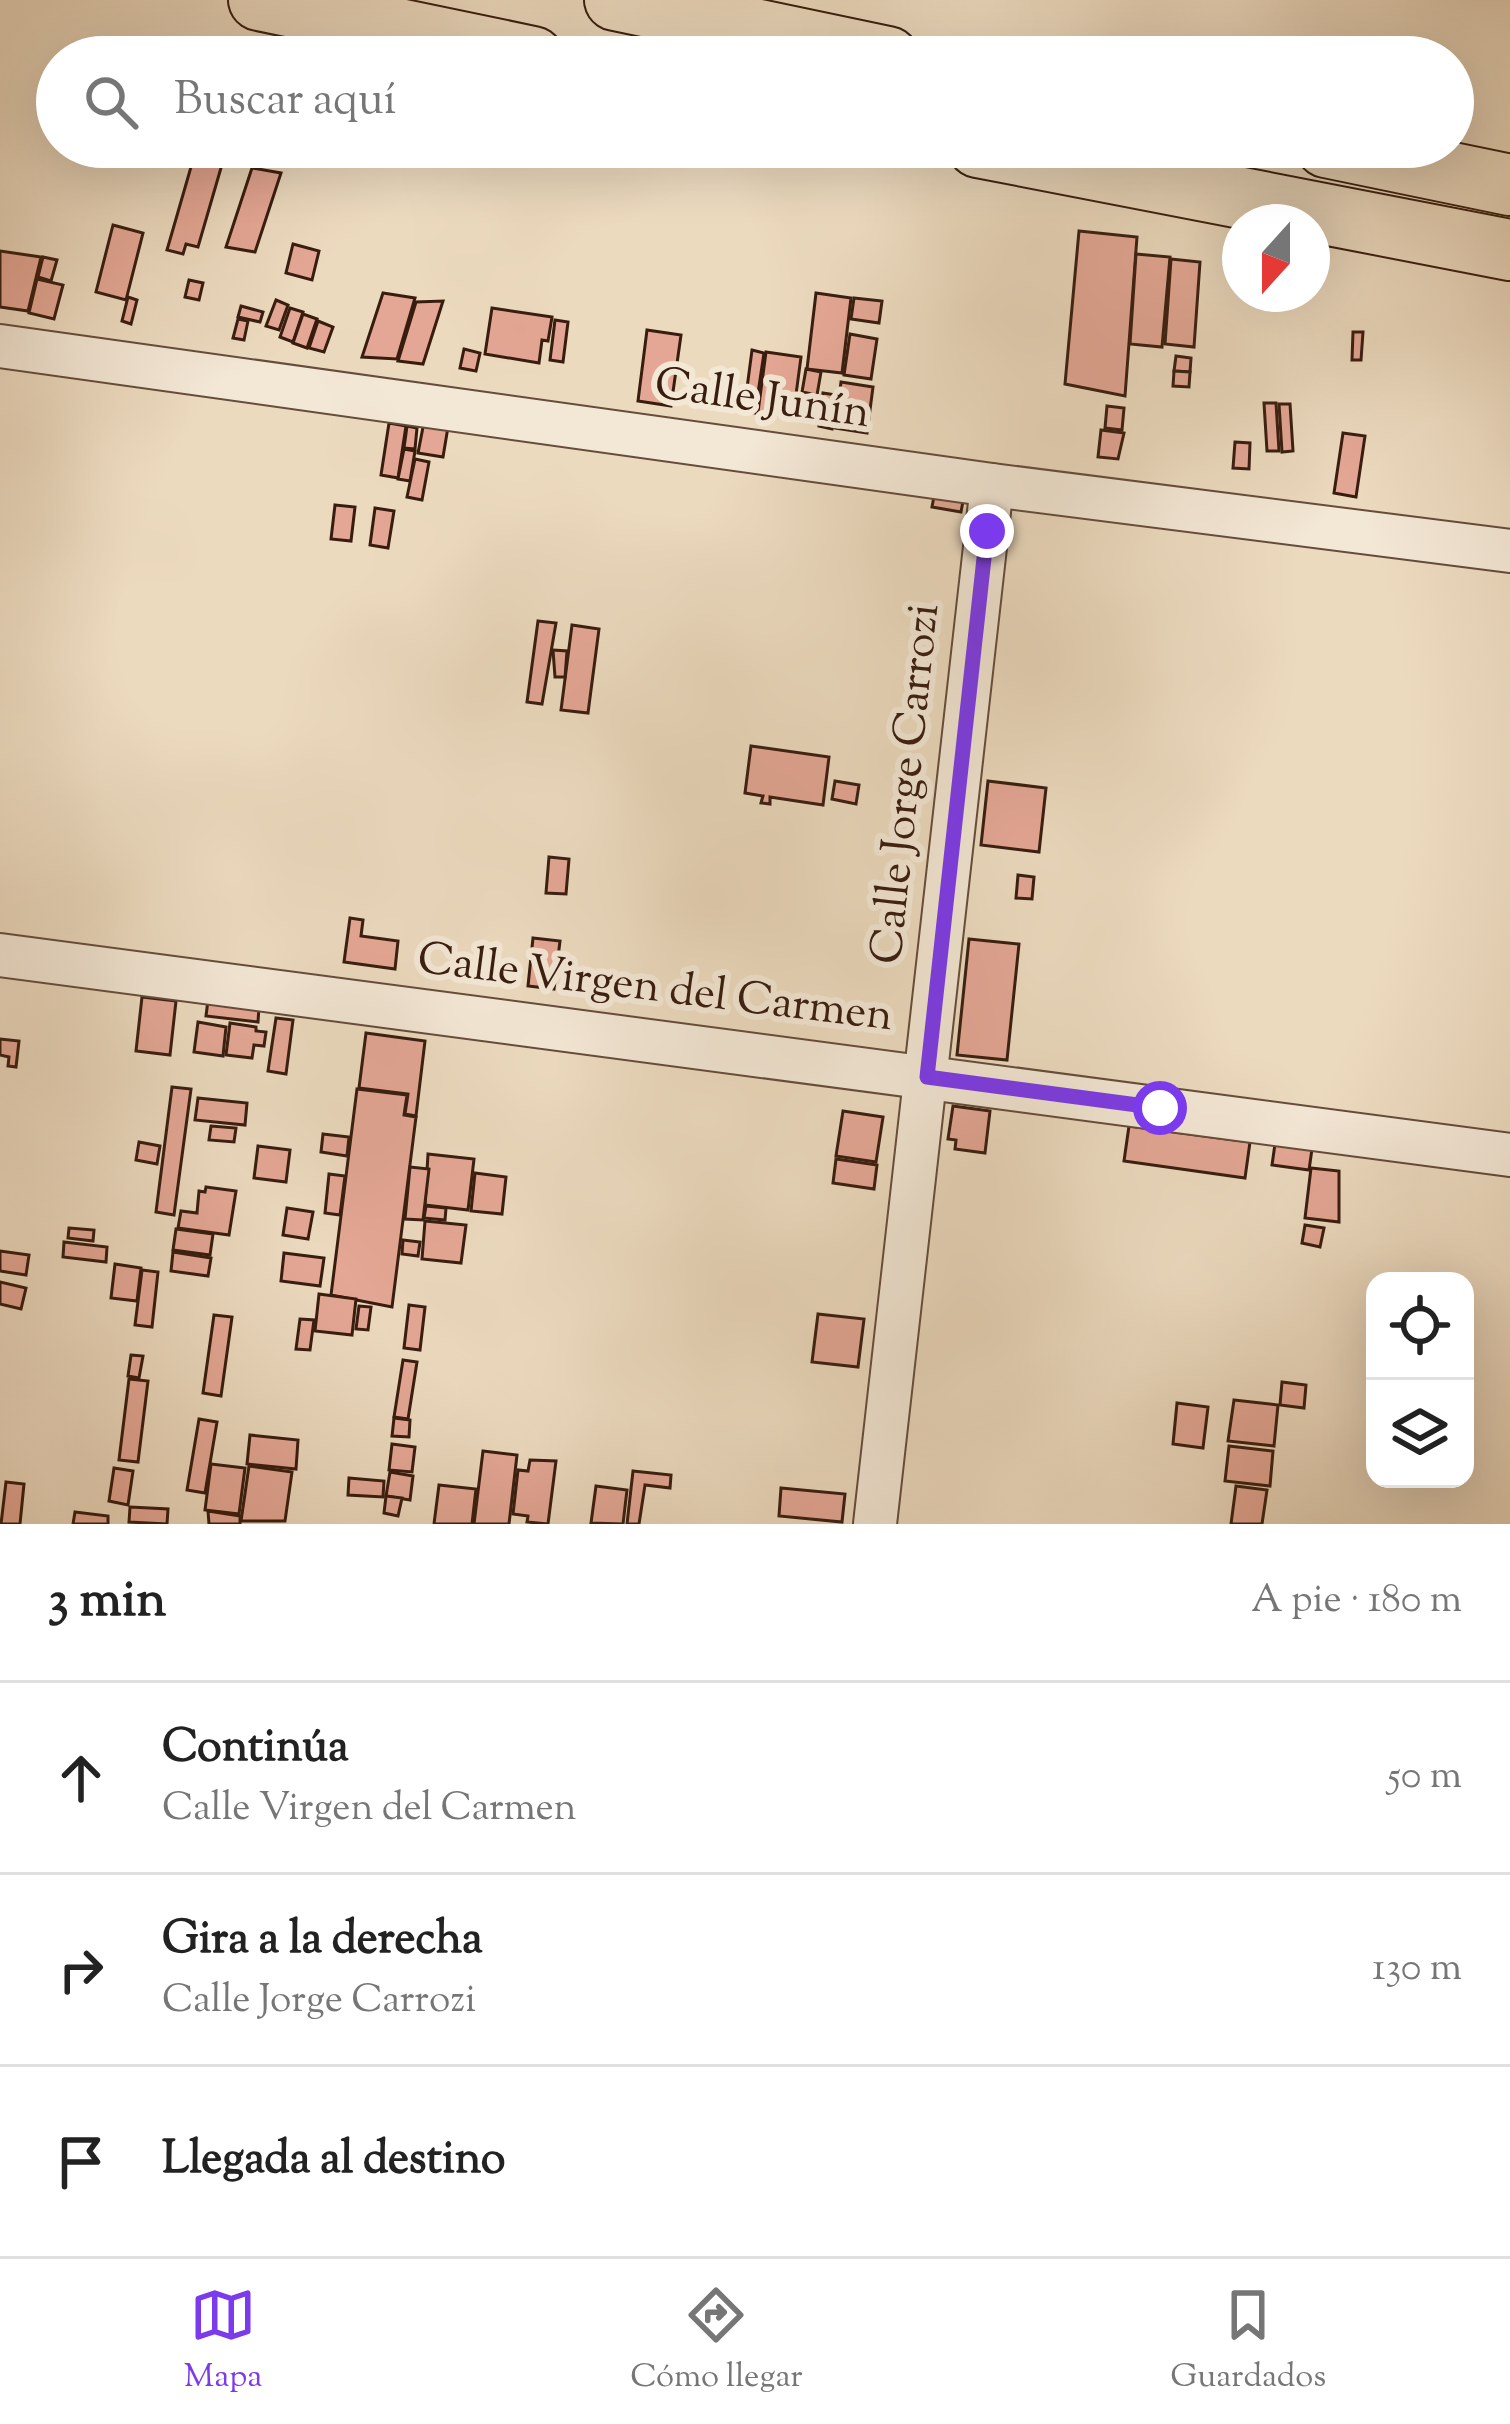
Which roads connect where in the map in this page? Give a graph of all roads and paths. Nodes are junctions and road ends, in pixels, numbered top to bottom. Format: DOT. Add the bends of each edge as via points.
graph roads {
  1 [pos="259,0"];
  2 [pos="615,0"];
  3 [pos="432,36"];
  4 [pos="787,36"];
  5 [pos="1086,168"];
  6 [pos="1428,168"];
  7 [pos="1510,185"];
  8 [pos="1510,250"];
  9 [pos="0,346"];
  10 [pos="992,485"];
  11 [pos="1510,551"];
  12 [pos="0,955"];
  13 [pos="927,1077"];
  14 [pos="1510,1155"];
  15 [pos="875,1524"];
  1 -- 3 [label="highway"];
  2 -- 4 [label="highway"];
  5 -- 8 [label="highway"];
  6 -- 7 [label="highway"];
  9 -- 10 [label="street, Calle Junín"];
  10 -- 11 [label="street, Calle Junín"];
  10 -- 13 [label="street, Calle Jorge Carrozi"];
  12 -- 13 [label="street, Calle Virgen del Carmen"];
  13 -- 14 [label="street, Calle Virgen del Carmen"];
  13 -- 15 [label="street, Calle Jorge Carrozi"];
}
